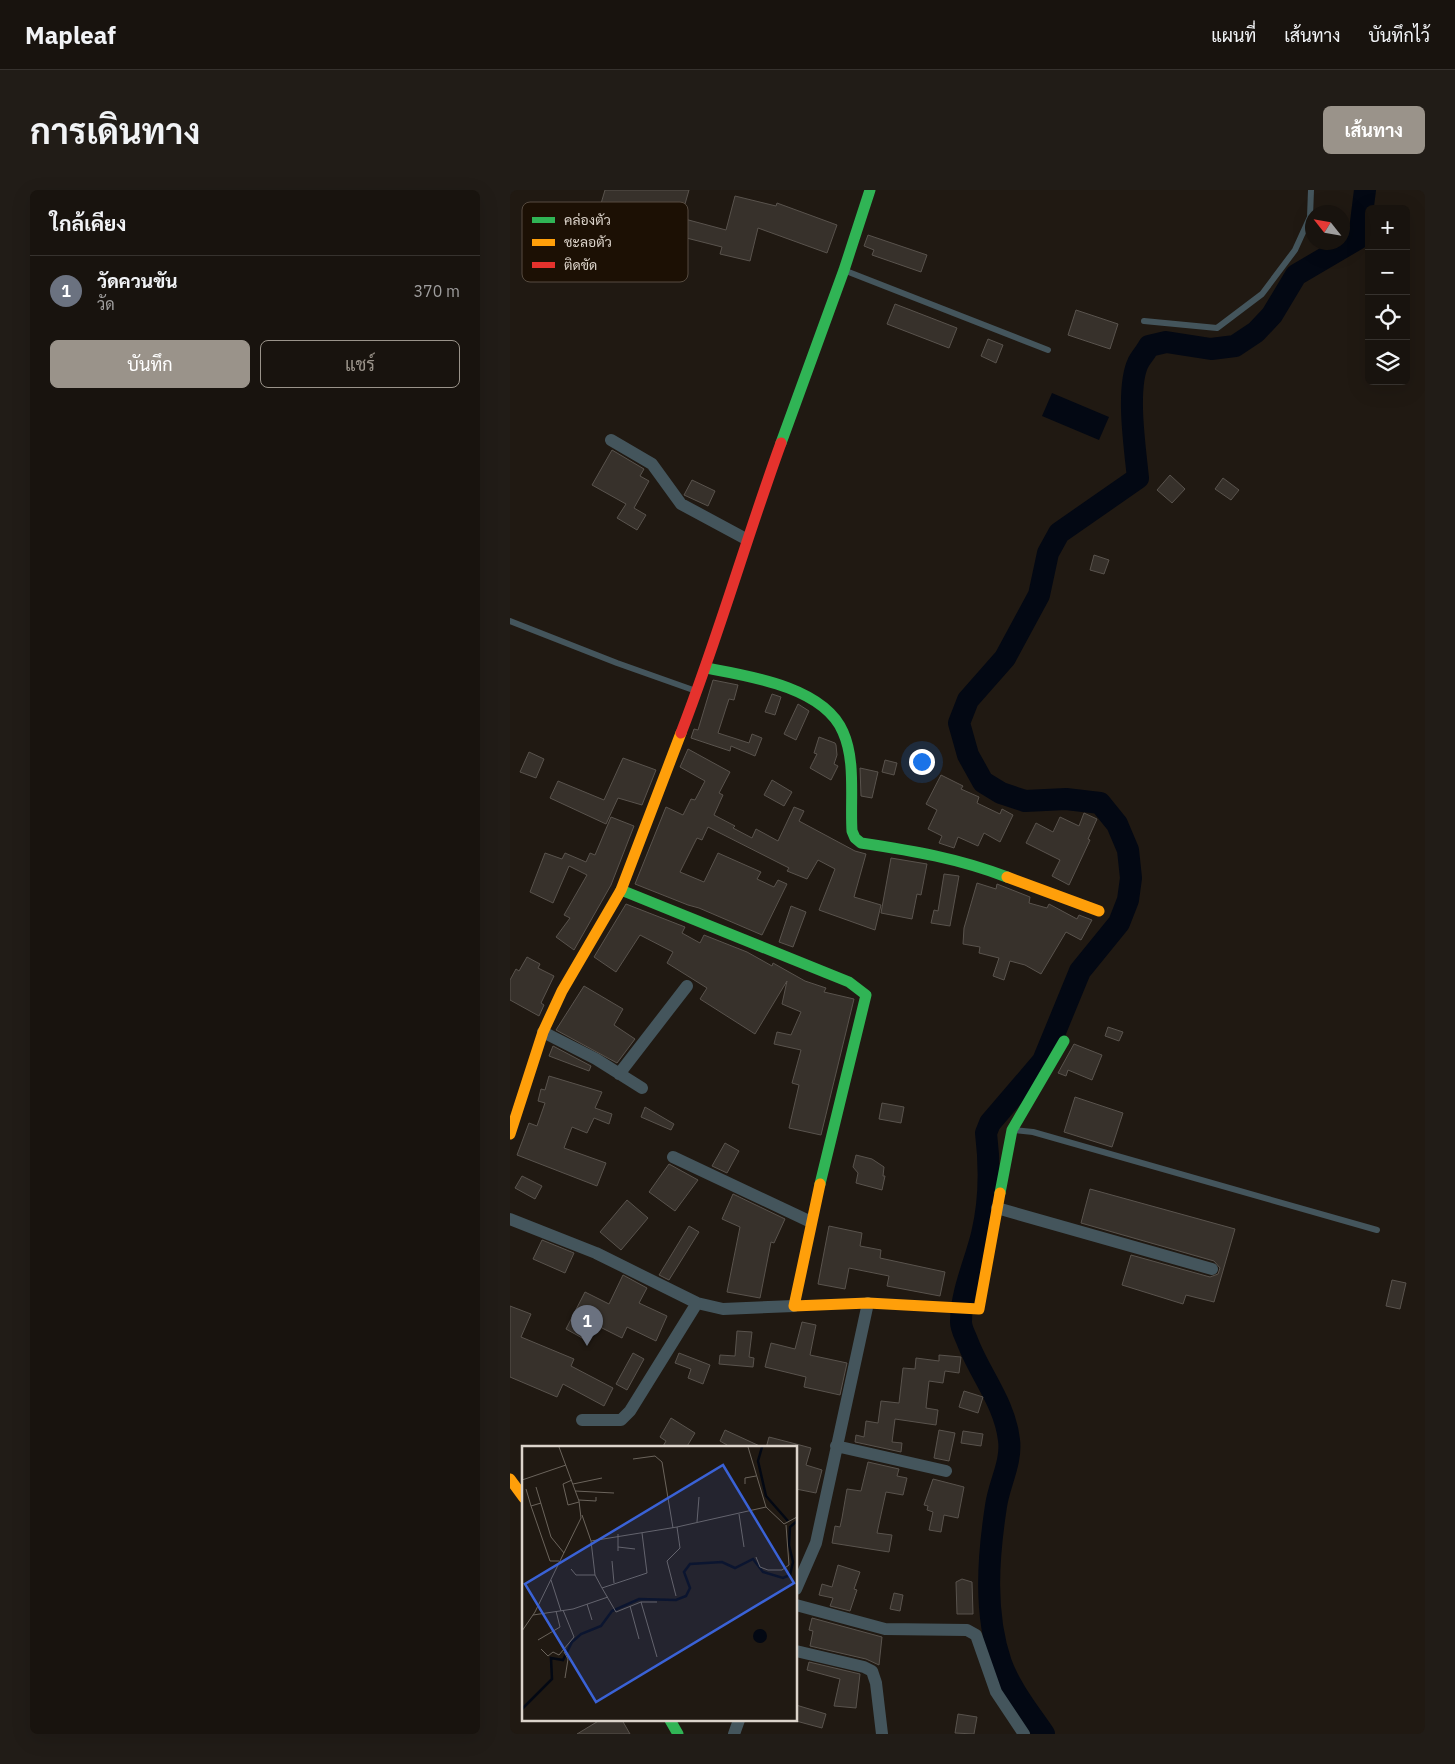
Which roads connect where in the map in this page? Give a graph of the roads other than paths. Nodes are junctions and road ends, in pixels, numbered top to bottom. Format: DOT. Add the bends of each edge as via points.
graph roads {
  1 [pos="870,190"];
  2 [pos="1310,190"];
  3 [pos="844,270"];
  4 [pos="1144,321"];
  5 [pos="1048,350"];
  6 [pos="611,440"];
  7 [pos="746,539"];
  8 [pos="510,621"];
  9 [pos="706,668"];
  10 [pos="697,691"];
  11 [pos="621,890"];
  12 [pos="1099,911"];
  13 [pos="687,986"];
  14 [pos="543,1032"];
  15 [pos="1064,1042"];
  16 [pos="619,1074"];
  17 [pos="642,1088"];
  18 [pos="1012,1130"];
  19 [pos="510,1134"];
  20 [pos="673,1157"];
  21 [pos="997,1208"];
  22 [pos="510,1218"];
  23 [pos="811,1222"];
  24 [pos="1377,1230"];
  25 [pos="1212,1270"];
  26 [pos="868,1303"];
  27 [pos="698,1304"];
  28 [pos="794,1306"];
  29 [pos="582,1420"];
  30 [pos="836,1446"];
  31 [pos="946,1471"];
  32 [pos="510,1479"];
  33 [pos="522,1495"];
  34 [pos="798,1585"];
  35 [pos="798,1606"];
  36 [pos="798,1651"];
  37 [pos="671,1722"];
  38 [pos="739,1722"];
  39 [pos="678,1734"];
  40 [pos="734,1734"];
  41 [pos="882,1734"];
  42 [pos="1024,1734"];
  1 -- 3 [label="street"];
  2 -- 4 [label="lane" via="1310,217 1294,250 1262,294 1238,314 1217,328"];
  3 -- 5 [label="lane"];
  3 -- 7 [label="street"];
  6 -- 7 [label="street" via="652,464 681,504"];
  7 -- 9 [label="street"];
  8 -- 10 [label="lane"];
  9 -- 10 [label="street"];
  9 -- 12 [label="street" via="774,683 813,702 835,718 844,733 847,749 852,831 861,843 967,862"];
  10 -- 11 [label="street"];
  11 -- 14 [label="street" via="562,991"];
  11 -- 23 [label="street" via="850,982 866,995"];
  13 -- 16 [label="street"];
  14 -- 16 [label="street"];
  14 -- 19 [label="street"];
  15 -- 18 [label="street"];
  16 -- 17 [label="street"];
  18 -- 21 [label="street"];
  18 -- 24 [label="lane" via="1032,1132"];
  20 -- 23 [label="street"];
  21 -- 25 [label="street"];
  21 -- 26 [label="street" via="979,1310"];
  22 -- 27 [label="street" via="596,1253"];
  23 -- 28 [label="street"];
  26 -- 28 [label="street"];
  26 -- 30 [label="street"];
  27 -- 28 [label="street" via="723,1309"];
  27 -- 29 [label="street" via="630,1411 621,1420"];
  30 -- 31 [label="street"];
  30 -- 34 [label="street" via="816,1543"];
  32 -- 33 [label="street"];
  35 -- 42 [label="street" via="885,1629 967,1630 976,1635 996,1692"];
  36 -- 41 [label="street" via="872,1671"];
  37 -- 39 [label="street"];
  38 -- 40 [label="street"];
}
